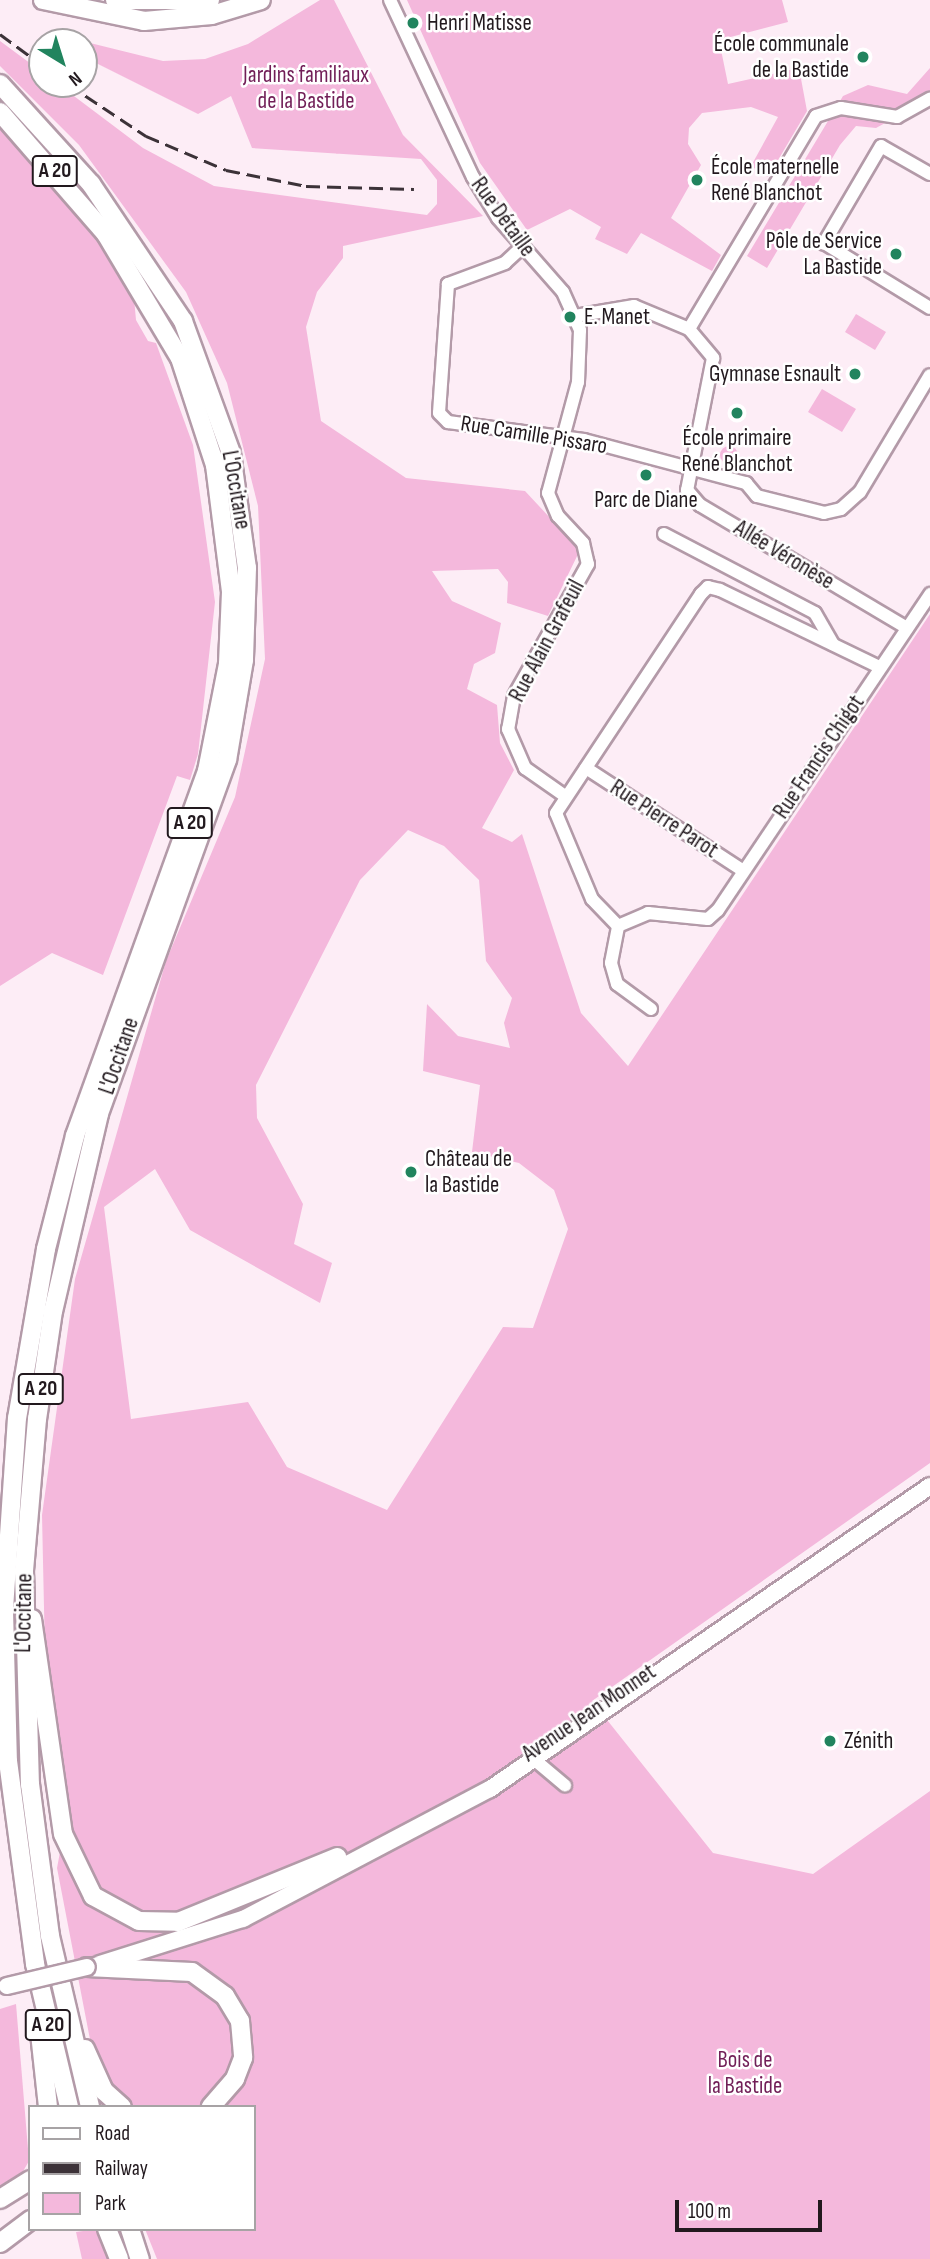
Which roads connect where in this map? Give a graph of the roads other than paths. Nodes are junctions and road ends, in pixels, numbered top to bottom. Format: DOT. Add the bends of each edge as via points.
graph roads {
  1 [pos="43,0"];
  2 [pos="116,0"];
  3 [pos="210,0"];
  4 [pos="261,0"];
  5 [pos="390,0"];
  6 [pos="0,84"];
  7 [pos="930,99"];
  8 [pos="0,112"];
  9 [pos="930,174"];
  10 [pos="522,247"];
  11 [pos="930,308"];
  12 [pos="575,316"];
  13 [pos="689,329"];
  14 [pos="930,375"];
  15 [pos="563,435"];
  16 [pos="689,467"];
  17 [pos="664,534"];
  18 [pos="930,594"];
  19 [pos="906,628"];
  20 [pos="834,644"];
  21 [pos="879,667"];
  22 [pos="586,768"];
  23 [pos="565,796"];
  24 [pos="742,870"];
  25 [pos="618,926"];
  26 [pos="651,1009"];
  27 [pos="930,1474"];
  28 [pos="930,1486"];
  29 [pos="24,1571"];
  30 [pos="536,1761"];
  31 [pos="565,1785"];
  32 [pos="337,1857"];
  33 [pos="229,1923"];
  34 [pos="35,1964"];
  35 [pos="87,1967"];
  36 [pos="4,1987"];
  37 [pos="64,2006"];
  38 [pos="41,2056"];
  39 [pos="38,2105"];
  40 [pos="48,2105"];
  41 [pos="69,2105"];
  42 [pos="89,2105"];
  43 [pos="119,2105"];
  44 [pos="213,2105"];
  45 [pos="28,2181"];
  46 [pos="0,2199"];
  47 [pos="28,2221"];
  48 [pos="108,2231"];
  49 [pos="131,2231"];
  50 [pos="0,2242"];
  51 [pos="119,2259"];
  52 [pos="140,2259"];
  1 -- 4 [label="highway" via="144,20 212,15"];
  2 -- 3 [label="highway"];
  5 -- 10 [label="street, Rue Détaille" via="469,171"];
  6 -- 29 [label="highway, L'Occitane / A 20" via="117,216 183,321 231,453 247,568 244,660 227,760 117,1060 72,1223 37,1419"];
  7 -- 13 [label="street" via="897,117 841,108 816,116"];
  8 -- 34 [label="highway, L'Occitane / A 20" via="106,234 180,358 215,465 231,592 228,664 212,750 75,1136 46,1249 19,1406 3,1687 15,1847"];
  9 -- 11 [label="street" via="881,146 824,243"];
  10 -- 12 [label="street, Rue Détaille"];
  10 -- 15 [label="street, Rue Camille Pissaro" via="505,263 453,280 444,295 450,321 439,413 448,422"];
  12 -- 13 [label="street" via="634,306"];
  12 -- 15 [label="street, Rue Détaille" via="582,357"];
  13 -- 16 [label="street" via="713,358"];
  14 -- 16 [label="street, Rue Camille Pissaro" via="849,504 814,512 757,496 747,483"];
  15 -- 16 [label="street, Rue Camille Pissaro"];
  15 -- 23 [label="street, Rue Alain Grafeuil" via="548,493 558,516 583,543 588,564 514,696 508,729 525,768"];
  16 -- 19 [label="street, Allée Véronèse" via="687,490 700,505"];
  17 -- 20 [label="street" via="815,613"];
  18 -- 19 [label="street, Rue Francis Chigot"];
  19 -- 21 [label="street, Rue Francis Chigot"];
  20 -- 21 [label="street"];
  20 -- 22 [label="street" via="708,587"];
  21 -- 24 [label="street, Rue Francis Chigot"];
  22 -- 23 [label="street"];
  22 -- 24 [label="street, Rue Pierre Parot"];
  23 -- 25 [label="street" via="556,813 592,899"];
  24 -- 25 [label="street, Rue Francis Chigot" via="708,919 648,913"];
  25 -- 26 [label="street" via="611,963 617,985"];
  27 -- 32 [label="main road, Avenue Jean Monnet" via="560,1737"];
  28 -- 30 [label="main road, Avenue Jean Monnet" via="772,1592"];
  29 -- 32 [label="highway" via="63,1834 93,1896 139,1921 186,1920"];
  29 -- 37 [label="highway, L'Occitane / A 20" via="30,1784"];
  30 -- 31 [label="street"];
  30 -- 33 [label="main road, Avenue Jean Monnet"];
  32 -- 33 [label="main road, Avenue Jean Monnet"];
  33 -- 35 [label="main road, Avenue Jean Monnet" via="183,1942"];
  34 -- 38 [label="highway"];
  34 -- 41 [label="highway, L'Occitane / A 20"];
  35 -- 36 [label="main road, Avenue Jean Monnet, bridge"];
  35 -- 44 [label="highway" via="191,1972 225,1996 240,2021 243,2059 235,2079"];
  37 -- 42 [label="highway, L'Occitane / A 20"];
  37 -- 43 [label="highway" via="104,2091"];
  38 -- 39 [label="highway"];
  38 -- 40 [label="highway"];
  45 -- 46 [label="highway"];
  47 -- 50 [label="highway"];
  48 -- 51 [label="highway"];
  49 -- 52 [label="highway"];
}
